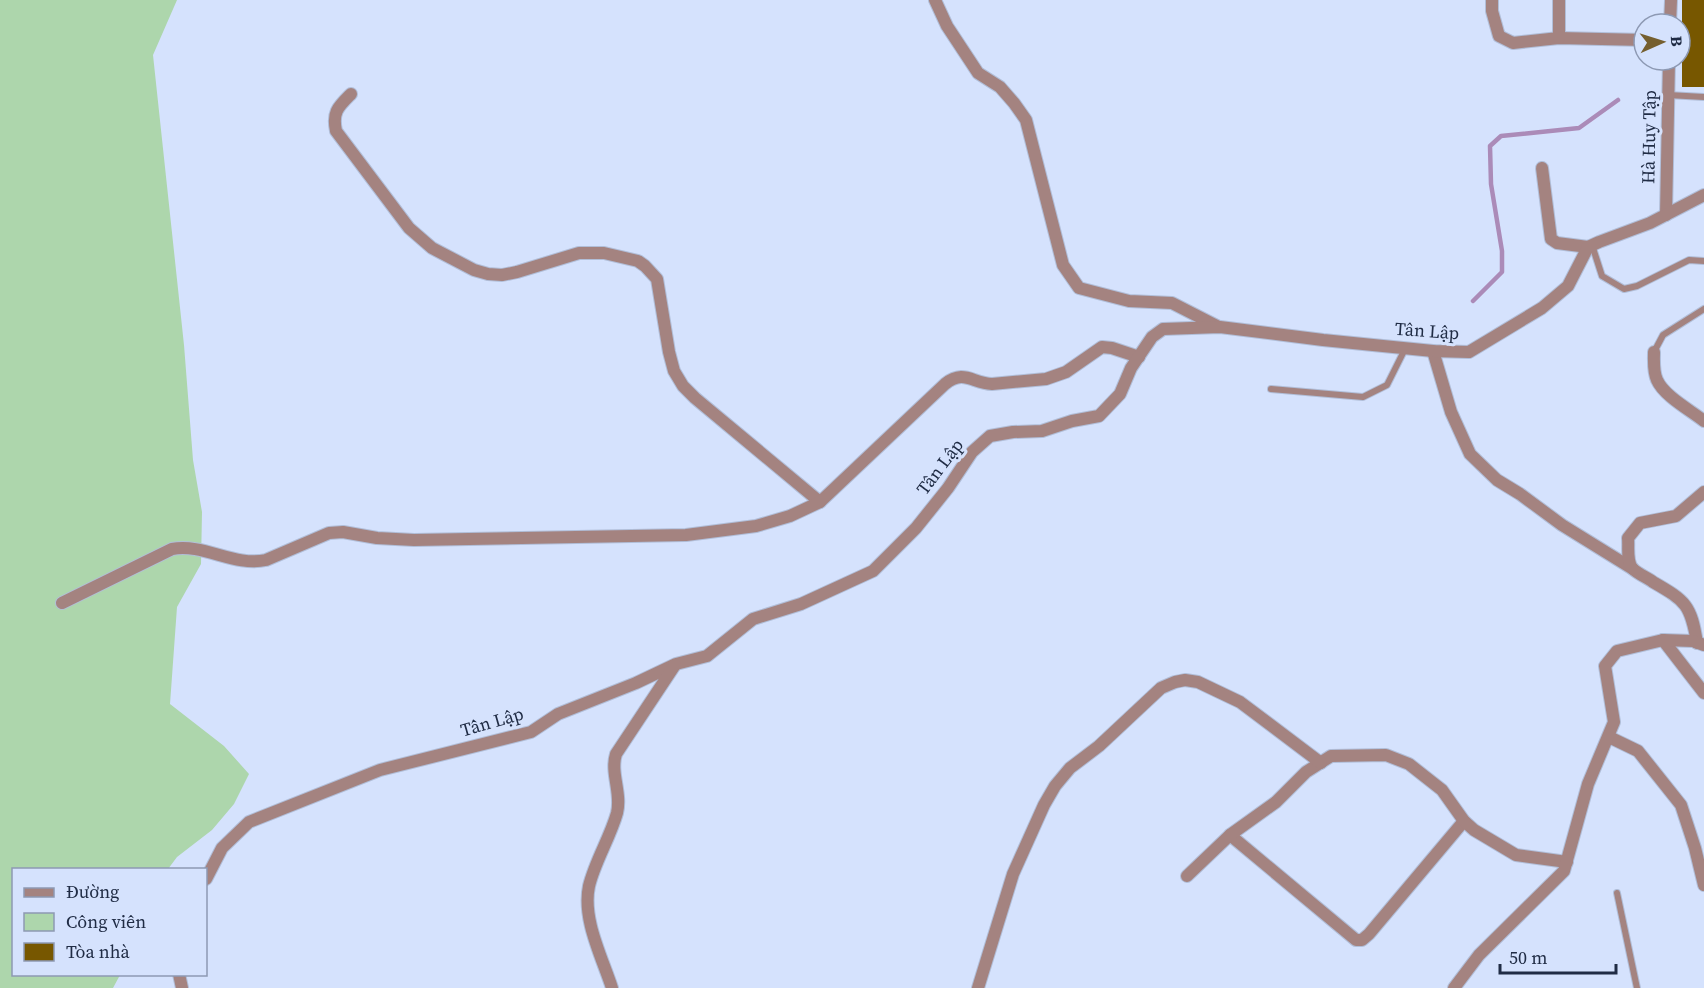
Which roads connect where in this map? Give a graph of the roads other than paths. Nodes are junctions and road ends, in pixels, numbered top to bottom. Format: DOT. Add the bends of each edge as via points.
graph roads {
  1 [pos="935,0"];
  2 [pos="1492,0"];
  3 [pos="1559,0"];
  4 [pos="1559,38"];
  5 [pos="1632,40"];
  6 [pos="1669,72"];
  7 [pos="351,94"];
  8 [pos="1668,95"];
  9 [pos="1704,97"];
  10 [pos="1542,168"];
  11 [pos="1704,195"];
  12 [pos="1666,215"];
  13 [pos="1590,246"];
  14 [pos="1704,261"];
  15 [pos="1704,309"];
  16 [pos="1220,327"];
  17 [pos="1406,349"];
  18 [pos="1433,351"];
  19 [pos="1654,352"];
  20 [pos="1139,357"];
  21 [pos="1271,389"];
  22 [pos="1704,421"];
  23 [pos="1704,492"];
  24 [pos="820,502"];
  25 [pos="1633,569"];
  26 [pos="62,603"];
  27 [pos="1663,640"];
  28 [pos="1700,644"];
  29 [pos="676,664"];
  30 [pos="1704,693"];
  31 [pos="1609,737"];
  32 [pos="1321,763"];
  33 [pos="1464,821"];
  34 [pos="1230,834"];
  35 [pos="1567,862"];
  36 [pos="1187,876"];
  37 [pos="207,877"];
  38 [pos="1704,885"];
  39 [pos="1617,893"];
  40 [pos="612,988"];
  41 [pos="978,988"];
  42 [pos="1454,988"];
  43 [pos="1637,988"];
  1 -- 16 [label="street" via="978,73 1000,87 1026,120 1062,265 1079,288 1129,301 1172,303"];
  2 -- 4 [label="street" via="1499,36 1513,43"];
  3 -- 4 [label="street"];
  4 -- 5 [label="street"];
  6 -- 8 [label="street, Hà Huy Tập"];
  7 -- 24 [label="street" via="334,116 336,131 420,239 488,274 517,272 579,253 603,253 638,261 657,279 669,352 683,386"];
  8 -- 9 [label="lane"];
  8 -- 12 [label="street, Hà Huy Tập"];
  10 -- 13 [label="street" via="1551,239"];
  11 -- 12 [label="street"];
  12 -- 13 [label="street"];
  13 -- 14 [label="lane" via="1602,276 1624,289 1689,260"];
  13 -- 18 [label="street, Tân Lập" via="1568,286 1542,308 1469,352"];
  15 -- 19 [label="lane" via="1663,335"];
  16 -- 17 [label="street, Tân Lập"];
  16 -- 20 [label="street, Tân Lập" via="1163,329 1152,337"];
  17 -- 18 [label="street, Tân Lập"];
  17 -- 21 [label="lane" via="1387,385 1363,397"];
  18 -- 25 [label="street" via="1451,412 1470,454 1497,480"];
  19 -- 22 [label="street" via="1656,379 1663,390"];
  20 -- 24 [label="street" via="1102,346 1072,368 1046,379 986,384 956,377"];
  20 -- 29 [label="street, Tân Lập" via="1120,394 1099,416 1042,431 990,436 972,452 916,528 873,571 801,604 753,619 707,656"];
  23 -- 25 [label="street" via="1676,516 1640,523 1628,538"];
  24 -- 26 [label="street" via="756,526 686,535 414,540 336,531 257,562 182,547"];
  25 -- 28 [label="street" via="1685,604"];
  27 -- 28 [label="street"];
  27 -- 30 [label="street"];
  27 -- 31 [label="street" via="1617,651 1605,666 1614,722"];
  29 -- 37 [label="street, Tân Lập" via="558,714 531,732 380,770 249,822 222,848"];
  29 -- 40 [label="street" via="616,754 617,813 589,885 588,918"];
  31 -- 35 [label="street" via="1588,784"];
  31 -- 38 [label="street" via="1638,751 1681,805"];
  32 -- 33 [label="street" via="1331,756 1386,754 1409,764 1442,790"];
  32 -- 34 [label="street" via="1306,772 1276,802"];
  32 -- 41 [label="street" via="1240,702 1198,682 1185,680 1161,688 1070,768 1044,804 1013,874"];
  33 -- 34 [label="street" via="1362,940 1356,940"];
  33 -- 35 [label="street" via="1516,855"];
  34 -- 36 [label="street"];
  35 -- 42 [label="street" via="1564,871 1479,955"];
  39 -- 43 [label="lane"];
}
